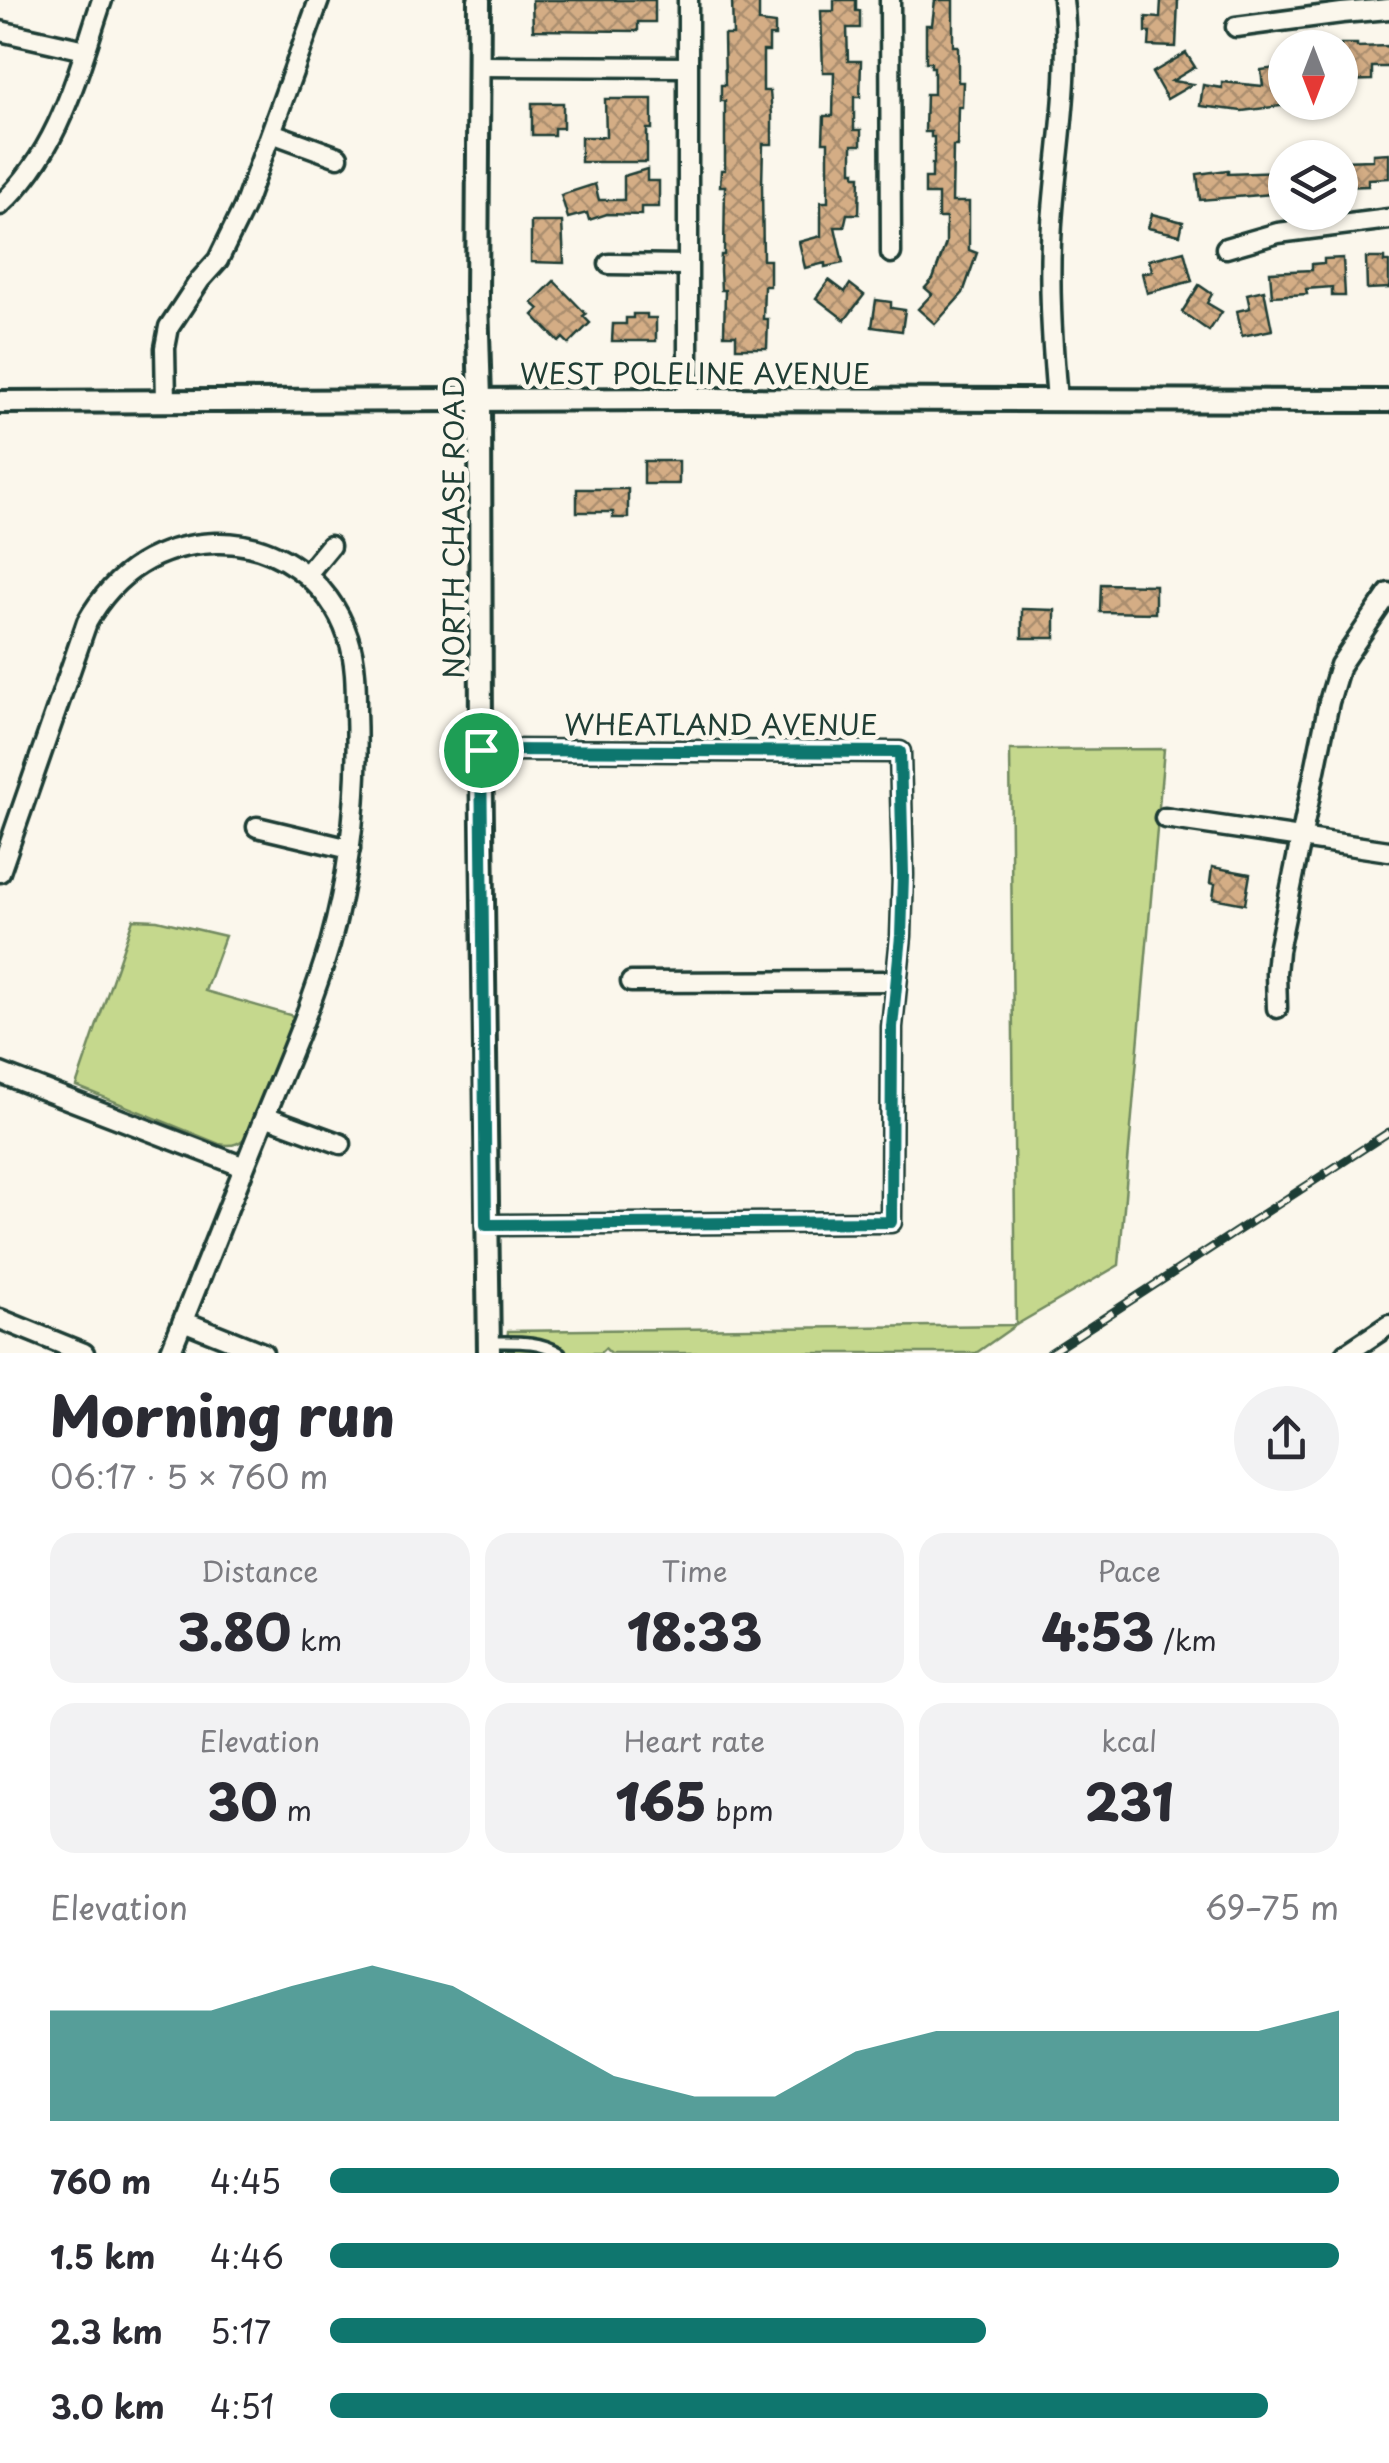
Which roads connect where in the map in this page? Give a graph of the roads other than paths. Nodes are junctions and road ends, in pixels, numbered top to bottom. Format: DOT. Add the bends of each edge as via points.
graph roads {
  1 [pos="102,0"];
  2 [pos="319,0"];
  3 [pos="479,0"];
  4 [pos="688,0"];
  5 [pos="890,0"];
  6 [pos="1063,0"];
  7 [pos="1389,9"];
  8 [pos="1236,27"];
  9 [pos="0,31"];
  10 [pos="85,50"];
  11 [pos="479,66"];
  12 [pos="687,67"];
  13 [pos="272,133"];
  14 [pos="338,157"];
  15 [pos="0,204"];
  16 [pos="1389,219"];
  17 [pos="1226,248"];
  18 [pos="891,254"];
  19 [pos="609,264"];
  20 [pos="687,265"];
  21 [pos="480,399"];
  22 [pos="688,399"];
  23 [pos="1057,400"];
  24 [pos="1389,401"];
  25 [pos="0,402"];
  26 [pos="166,402"];
  27 [pos="330,546"];
  28 [pos="307,574"];
  29 [pos="1389,592"];
  30 [pos="481,750"];
  31 [pos="1166,818"];
  32 [pos="257,827"];
  33 [pos="1300,838"];
  34 [pos="350,849"];
  35 [pos="1389,851"];
  36 [pos="0,872"];
  37 [pos="896,981"];
  38 [pos="631,982"];
  39 [pos="1278,1008"];
  40 [pos="0,1073"];
  41 [pos="265,1116"];
  42 [pos="341,1144"];
  43 [pos="244,1167"];
  44 [pos="486,1225"];
  45 [pos="0,1319"];
  46 [pos="183,1321"];
  47 [pos="1389,1325"];
  48 [pos="489,1348"];
  49 [pos="84,1353"];
  50 [pos="170,1353"];
  51 [pos="263,1353"];
  52 [pos="560,1353"];
  53 [pos="1347,1353"];
  1 -- 10 [label="street"];
  2 -- 13 [label="street"];
  3 -- 11 [label="street, NORTH CHASE ROAD"];
  4 -- 12 [label="street"];
  5 -- 18 [label="street"];
  6 -- 23 [label="street" via="1066,91 1052,225"];
  7 -- 8 [label="street"];
  9 -- 10 [label="street"];
  10 -- 15 [label="street" via="43,155"];
  11 -- 12 [label="street"];
  11 -- 21 [label="street, NORTH CHASE ROAD"];
  12 -- 20 [label="street"];
  13 -- 14 [label="street"];
  13 -- 26 [label="street" via="218,260 170,327"];
  16 -- 17 [label="street" via="1278,233"];
  19 -- 20 [label="street"];
  20 -- 22 [label="street"];
  21 -- 22 [label="street, WEST POLELINE AVENUE"];
  21 -- 26 [label="street, WEST POLELINE AVENUE"];
  21 -- 30 [label="street, NORTH CHASE ROAD"];
  22 -- 23 [label="street, WEST POLELINE AVENUE"];
  23 -- 24 [label="street, WEST POLELINE AVENUE"];
  25 -- 26 [label="street, WEST POLELINE AVENUE"];
  27 -- 28 [label="street"];
  28 -- 34 [label="street" via="332,604 353,655 357,740"];
  28 -- 36 [label="street" via="275,554 222,542 180,546 128,571 87,622"];
  29 -- 33 [label="street" via="1340,665"];
  30 -- 37 [label="street, WHEATLAND AVENUE" via="900,752 903,875"];
  30 -- 44 [label="street, NORTH CHASE ROAD"];
  31 -- 33 [label="street"];
  32 -- 34 [label="street"];
  33 -- 35 [label="street"];
  33 -- 39 [label="street" via="1277,962"];
  34 -- 41 [label="street" via="316,989"];
  37 -- 38 [label="street"];
  37 -- 44 [label="street" via="891,1222"];
  40 -- 43 [label="street"];
  41 -- 42 [label="street"];
  41 -- 43 [label="street"];
  43 -- 46 [label="street"];
  44 -- 48 [label="street, NORTH CHASE ROAD"];
  45 -- 49 [label="street"];
  46 -- 50 [label="street"];
  46 -- 51 [label="street"];
  47 -- 53 [label="street"];
  48 -- 52 [label="lane" via="528,1342"];
}
